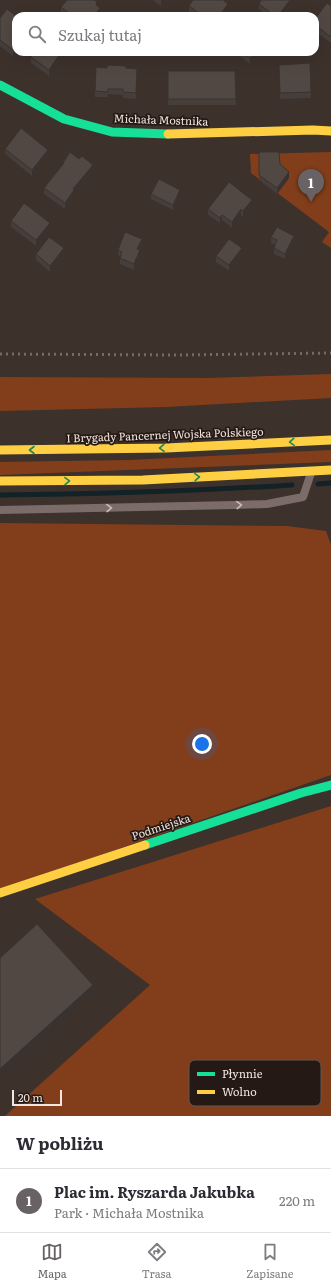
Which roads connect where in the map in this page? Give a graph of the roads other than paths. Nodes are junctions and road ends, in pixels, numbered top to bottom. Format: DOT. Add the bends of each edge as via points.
graph roads {
  1 [pos="0,85"];
  2 [pos="331,131"];
  3 [pos="331,440"];
  4 [pos="0,450"];
  5 [pos="331,470"];
  6 [pos="311,472"];
  7 [pos="0,481"];
  8 [pos="0,510"];
  9 [pos="331,785"];
  10 [pos="0,893"];
  1 -- 2 [label="street, Michała Mostnika" via="64,119 112,132 180,135"];
  3 -- 4 [label="street, I Brygady Pancernej Wojska Polskiego, one-way" via="74,451"];
  5 -- 6 [label="street"];
  7 -- 6 [label="street, one-way" via="143,480"];
  8 -- 6 [label="lane, one-way" via="267,504 303,497"];
  9 -- 10 [label="street, Podmiejska"];
}
